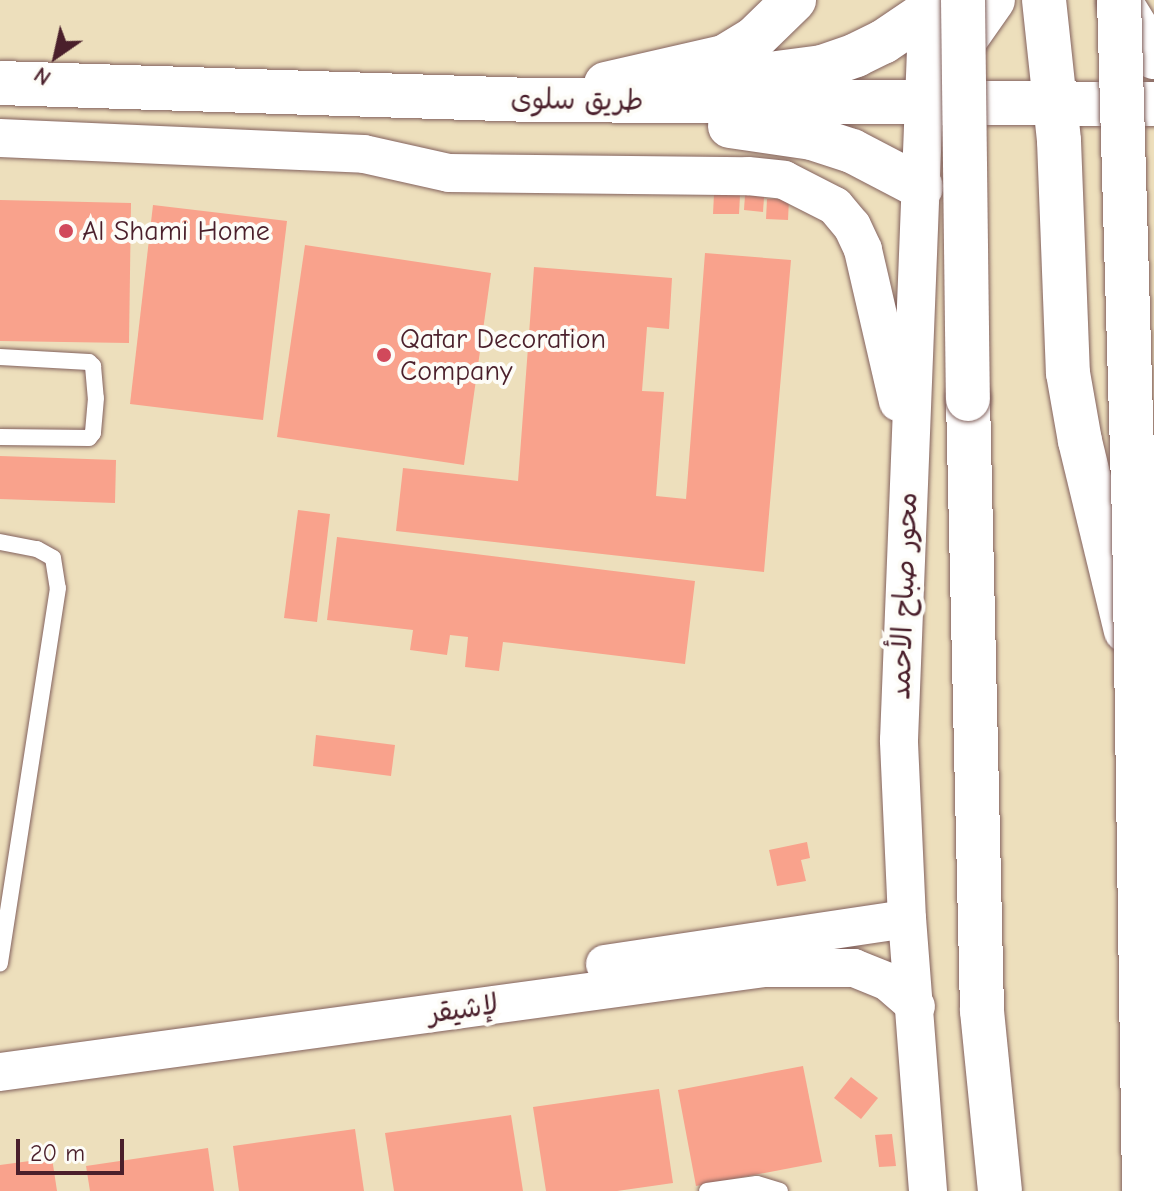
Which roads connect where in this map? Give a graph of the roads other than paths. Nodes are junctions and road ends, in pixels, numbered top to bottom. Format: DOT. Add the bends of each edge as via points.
graph roads {
  1 [pos="794,0"];
  2 [pos="993,0"];
  3 [pos="1044,0"];
  4 [pos="1119,0"];
  5 [pos="941,4"];
  6 [pos="1154,57"];
  7 [pos="8,86"];
  8 [pos="533,100"];
  9 [pos="1055,103"];
  10 [pos="926,104"];
  11 [pos="1154,104"];
  12 [pos="0,138"];
  13 [pos="921,187"];
  14 [pos="0,357"];
  15 [pos="0,437"];
  16 [pos="909,453"];
  17 [pos="0,542"];
  18 [pos="1154,758"];
  19 [pos="907,919"];
  20 [pos="0,964"];
  21 [pos="916,1006"];
  22 [pos="0,1051"];
  23 [pos="0,1072"];
  24 [pos="707,1191"];
  25 [pos="780,1191"];
  26 [pos="928,1191"];
  27 [pos="1000,1191"];
  28 [pos="1144,1191"];
  1 -- 8 [label="main road" via="754,39 724,57"];
  2 -- 10 [label="main road" via="959,45"];
  3 -- 9 [label="main road"];
  4 -- 6 [label="main road"];
  4 -- 28 [label="main road, bridge" via="1134,521"];
  5 -- 8 [label="main road" via="883,42 822,67"];
  5 -- 10 [label="street, محور صباح الأحمد"];
  5 -- 27 [label="main road, bridge" via="970,598 982,1011"];
  7 -- 8 [label="main road, طريق سلوى"];
  8 -- 10 [label="main road, طريق سلوى"];
  8 -- 13 [label="main road" via="616,117 812,138 861,155"];
  9 -- 10 [label="main road, طريق سلوى"];
  9 -- 11 [label="main road, طريق سلوى"];
  9 -- 18 [label="main road" via="1068,373"];
  10 -- 13 [label="street, محور صباح الأحمد"];
  12 -- 16 [label="street" via="364,154 449,173 784,180 835,206 863,250"];
  13 -- 16 [label="street, محور صباح الأحمد"];
  14 -- 15 [label="lane" via="89,362 96,398 89,438"];
  16 -- 19 [label="street, محور صباح الأحمد" via="899,740"];
  17 -- 20 [label="lane" via="53,558 58,588"];
  19 -- 21 [label="street, محور صباح الأحمد"];
  19 -- 22 [label="street, لإشيقر"];
  21 -- 23 [label="street, لإشيقر" via="888,982 854,968 765,968"];
  21 -- 26 [label="street, محور صباح الأحمد"];
  24 -- 25 [label="lane" via="757,1184"];
}
